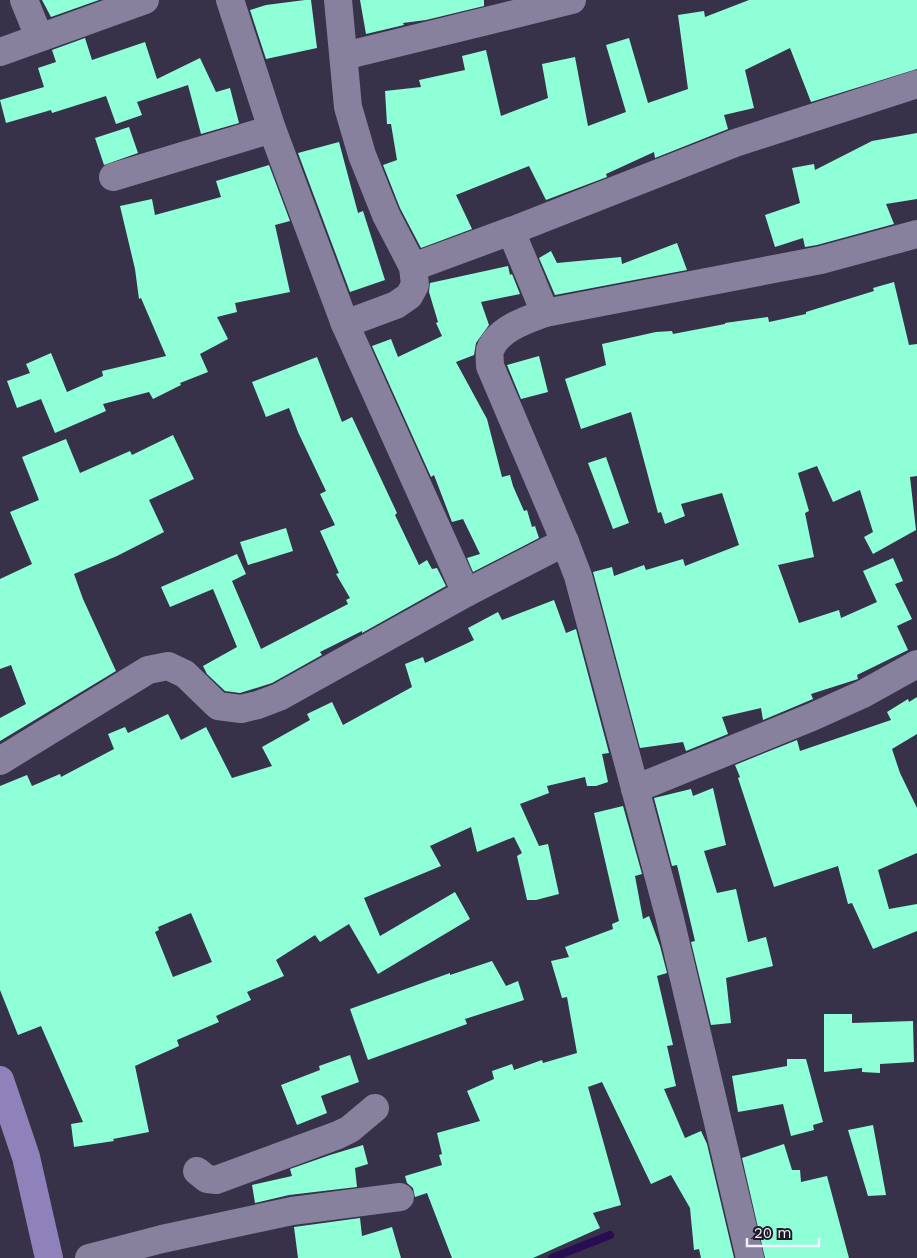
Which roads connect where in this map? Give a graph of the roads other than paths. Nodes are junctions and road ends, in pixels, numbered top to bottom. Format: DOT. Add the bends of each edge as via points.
graph roads {
  1 [pos="24,0"];
  2 [pos="145,0"];
  3 [pos="230,0"];
  4 [pos="338,0"];
  5 [pos="572,0"];
  6 [pos="39,38"];
  7 [pos="0,52"];
  8 [pos="344,56"];
  9 [pos="917,84"];
  10 [pos="272,129"];
  11 [pos="113,177"];
  12 [pos="511,231"];
  13 [pos="917,234"];
  14 [pos="413,267"];
  15 [pos="545,313"];
  16 [pos="345,324"];
  17 [pos="565,542"];
  18 [pos="466,593"];
  19 [pos="917,664"];
  20 [pos="0,761"];
  21 [pos="635,789"];
  22 [pos="0,1080"];
  23 [pos="376,1108"];
  24 [pos="197,1172"];
  25 [pos="400,1197"];
  26 [pos="49,1258"];
  27 [pos="89,1258"];
  28 [pos="750,1258"];
  1 -- 6 [label="street"];
  2 -- 6 [label="street"];
  3 -- 10 [label="street"];
  4 -- 8 [label="street"];
  5 -- 8 [label="street"];
  6 -- 7 [label="street"];
  8 -- 14 [label="street" via="348,107 362,155 386,214"];
  9 -- 12 [label="street" via="735,143"];
  10 -- 11 [label="street"];
  10 -- 16 [label="street"];
  12 -- 14 [label="street"];
  12 -- 15 [label="street"];
  13 -- 15 [label="street" via="821,260"];
  14 -- 16 [label="street" via="415,285 409,296 396,306"];
  15 -- 17 [label="street" via="502,333 490,350 490,366"];
  16 -- 18 [label="street"];
  17 -- 18 [label="street"];
  17 -- 21 [label="street" via="578,576"];
  18 -- 20 [label="street" via="279,697 258,705 241,709 218,706 185,674 168,666 148,670"];
  19 -- 21 [label="street" via="812,717"];
  21 -- 28 [label="street" via="669,915"];
  22 -- 26 [label="main road" via="26,1157"];
  23 -- 24 [label="street" via="338,1135 216,1180 206,1180"];
  25 -- 27 [label="street" via="292,1211"];
}
